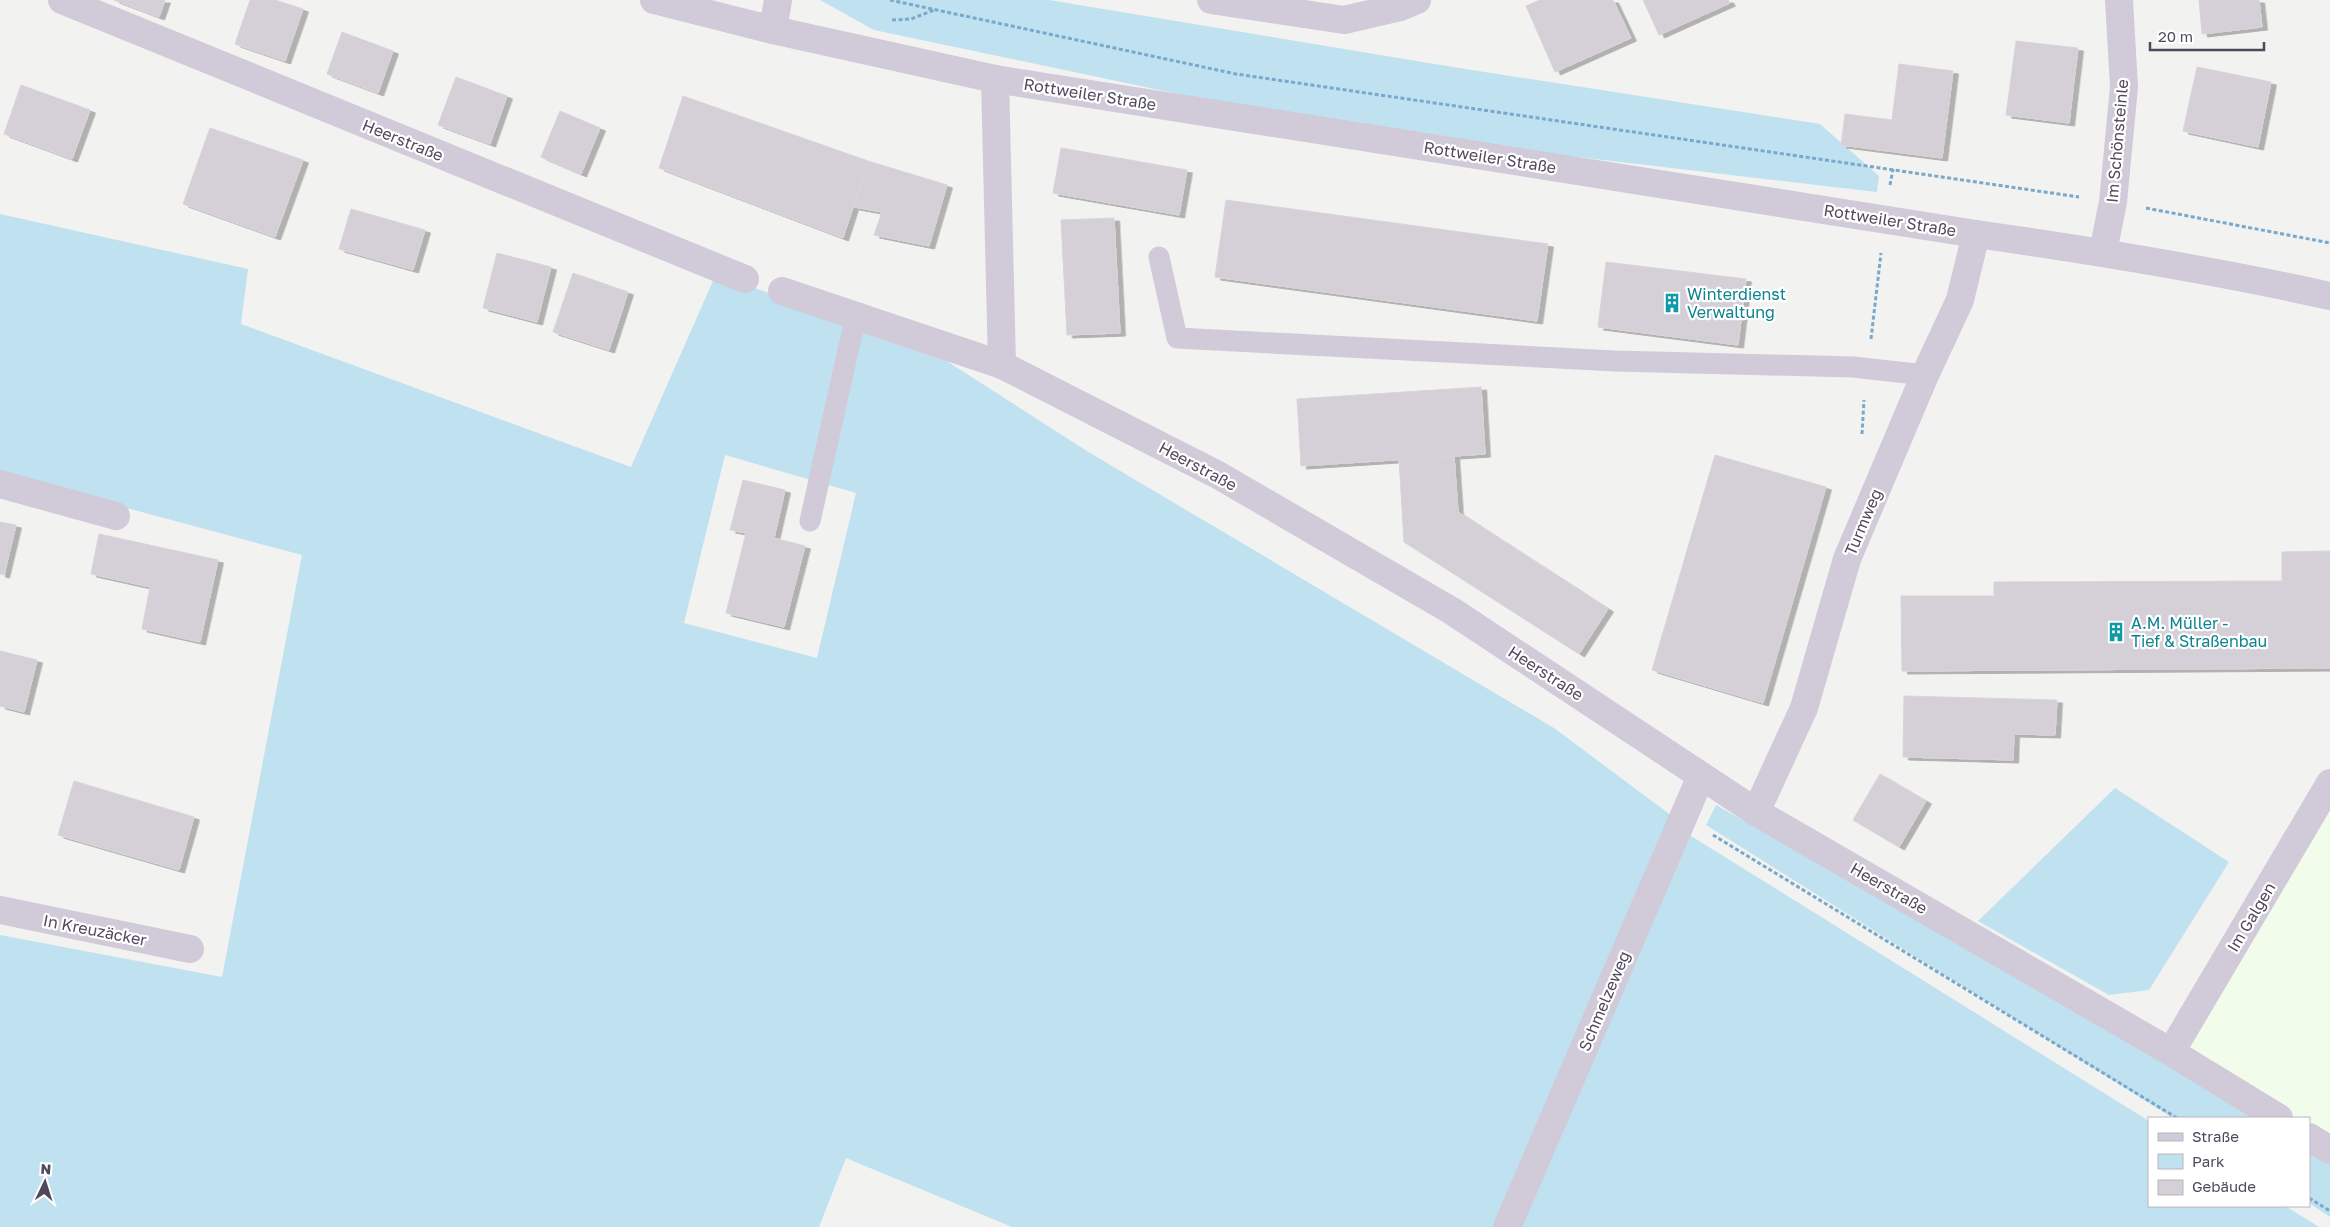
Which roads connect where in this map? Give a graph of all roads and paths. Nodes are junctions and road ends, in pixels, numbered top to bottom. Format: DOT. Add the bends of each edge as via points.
graph roads {
  1 [pos="62,0"];
  2 [pos="654,0"];
  3 [pos="778,0"];
  4 [pos="890,0"];
  5 [pos="1211,0"];
  6 [pos="1417,0"];
  7 [pos="2119,0"];
  8 [pos="773,30"];
  9 [pos="995,79"];
  10 [pos="2113,202"];
  11 [pos="1976,234"];
  12 [pos="2330,243"];
  13 [pos="2103,252"];
  14 [pos="1159,257"];
  15 [pos="744,279"];
  16 [pos="782,290"];
  17 [pos="2330,296"];
  18 [pos="856,315"];
  19 [pos="1002,365"];
  20 [pos="1924,376"];
  21 [pos="0,484"];
  22 [pos="116,516"];
  23 [pos="810,521"];
  24 [pos="1701,776"];
  25 [pos="2330,783"];
  26 [pos="1756,812"];
  27 [pos="1683,817"];
  28 [pos="0,910"];
  29 [pos="190,949"];
  30 [pos="2171,1052"];
  31 [pos="2175,1117"];
  32 [pos="2277,1117"];
  33 [pos="2310,1138"];
  34 [pos="2330,1150"];
  35 [pos="2310,1199"];
  36 [pos="2330,1211"];
  37 [pos="1507,1227"];
  1 -- 15 [label="street, Heerstraße"];
  2 -- 8 [label="street, Rottweiler Straße"];
  3 -- 8 [label="street"];
  4 -- 10 [label="path" via="1236,74"];
  5 -- 6 [label="street" via="1344,20"];
  7 -- 10 [label="street, Im Schönsteinle" via="2124,87"];
  8 -- 9 [label="street, Rottweiler Straße"];
  9 -- 11 [label="street, Rottweiler Straße"];
  9 -- 19 [label="street"];
  10 -- 12 [label="path"];
  10 -- 13 [label="street, Im Schönsteinle"];
  11 -- 13 [label="street, Rottweiler Straße"];
  11 -- 20 [label="street, Turmweg" via="1960,300"];
  13 -- 17 [label="street, Rottweiler Straße" via="2238,275"];
  14 -- 20 [label="lane" via="1176,338 1615,361 1853,367"];
  16 -- 18 [label="street, Heerstraße"];
  18 -- 19 [label="street, Heerstraße"];
  18 -- 23 [label="lane"];
  19 -- 24 [label="street, Heerstraße" via="1218,475 1452,611"];
  20 -- 26 [label="street, Turmweg" via="1847,559 1804,708"];
  21 -- 22 [label="street"];
  24 -- 26 [label="street, Heerstraße"];
  24 -- 27 [label="street, Schmelzeweg"];
  25 -- 30 [label="street, Im Galgen"];
  26 -- 30 [label="street, Heerstraße"];
  27 -- 31 [label="path"];
  27 -- 37 [label="street, Schmelzeweg"];
  28 -- 29 [label="street, In Kreuzäcker"];
  30 -- 32 [label="street, Heerstraße"];
  33 -- 34 [label="street"];
  35 -- 36 [label="path"];
}
